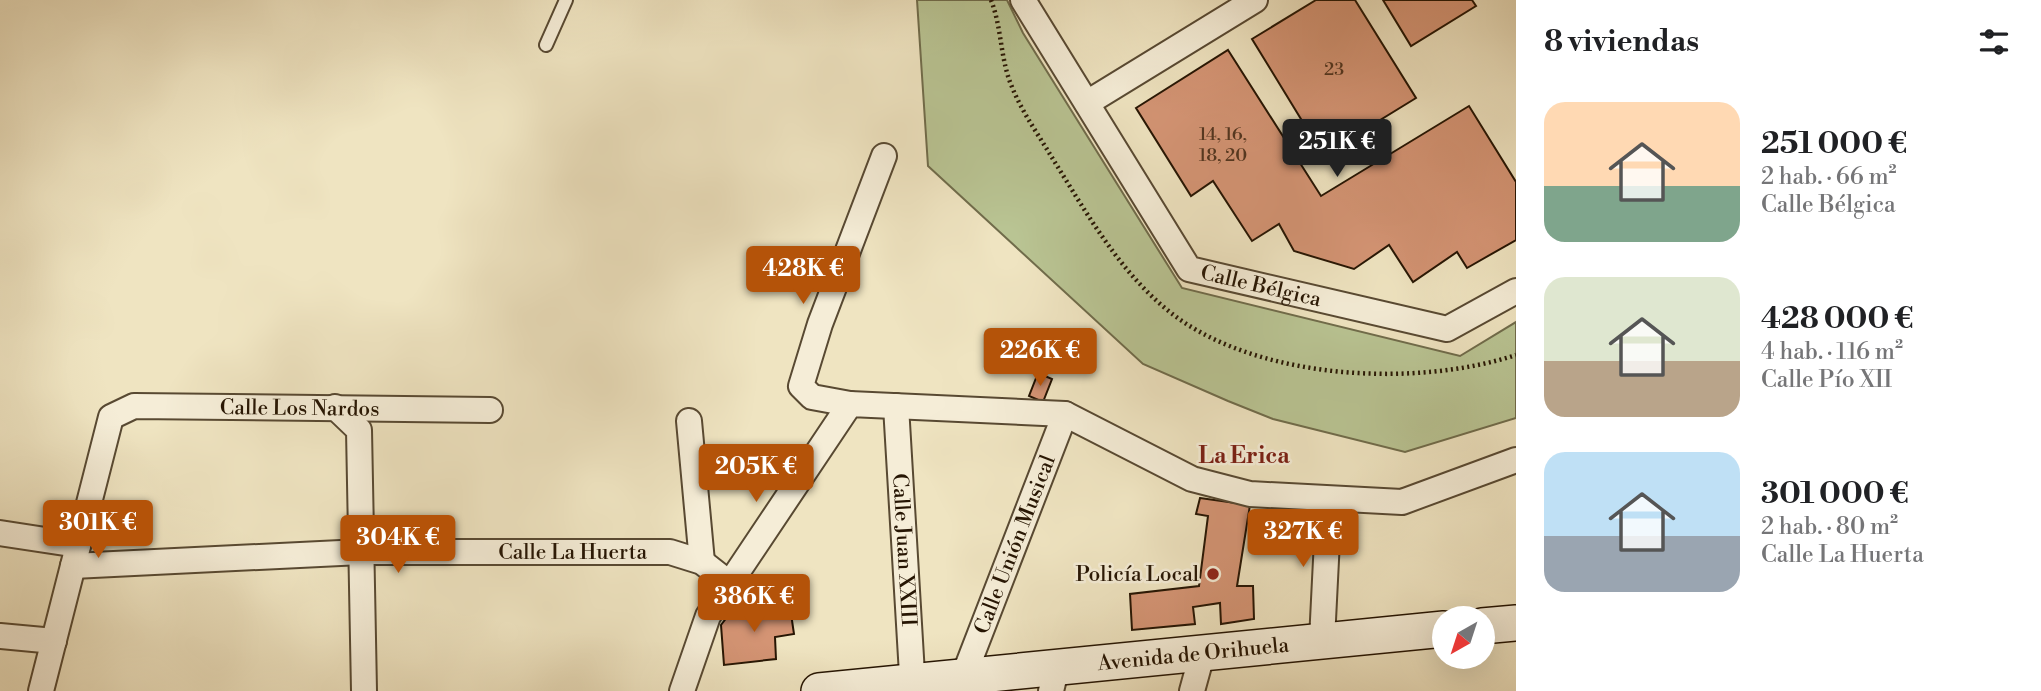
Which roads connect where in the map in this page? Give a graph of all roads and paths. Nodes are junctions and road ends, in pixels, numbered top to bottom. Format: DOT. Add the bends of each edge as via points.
graph roads {
  1 [pos="566,0"];
  2 [pos="1023,0"];
  3 [pos="1255,0"];
  4 [pos="547,45"];
  5 [pos="1087,103"];
  6 [pos="884,156"];
  7 [pos="1516,291"];
  8 [pos="850,404"];
  9 [pos="895,406"];
  10 [pos="335,407"];
  11 [pos="490,410"];
  12 [pos="1065,414"];
  13 [pos="689,421"];
  14 [pos="1516,460"];
  15 [pos="1329,500"];
  16 [pos="0,533"];
  17 [pos="361,552"];
  18 [pos="76,555"];
  19 [pos="702,562"];
  20 [pos="730,584"];
  21 [pos="1516,623"];
  22 [pos="1495,625"];
  23 [pos="1432,630"];
  24 [pos="0,636"];
  25 [pos="1322,640"];
  26 [pos="54,641"];
  27 [pos="1203,651"];
  28 [pos="964,674"];
  29 [pos="1054,679"];
  30 [pos="913,686"];
  31 [pos="41,691"];
  32 [pos="364,691"];
  33 [pos="682,691"];
  34 [pos="819,691"];
  35 [pos="1192,691"];
  1 -- 4 [label="lane"];
  2 -- 5 [label="street, Calle Bélgica"];
  3 -- 5 [label="street"];
  5 -- 7 [label="street, Calle Bélgica" via="1189,270 1447,329"];
  6 -- 8 [label="street" via="801,386 812,397"];
  8 -- 9 [label="street"];
  8 -- 20 [label="street"];
  9 -- 12 [label="street"];
  9 -- 30 [label="street, Calle Juan XXIII"];
  10 -- 11 [label="street, Calle Los Nardos"];
  10 -- 17 [label="street" via="359,430"];
  10 -- 18 [label="street, Calle Los Nardos" via="134,406 111,417"];
  12 -- 15 [label="street" via="1192,479 1250,494"];
  12 -- 28 [label="street, Calle Unión Musical"];
  13 -- 19 [label="street"];
  14 -- 15 [label="street" via="1402,502"];
  15 -- 25 [label="street"];
  16 -- 18 [label="street, Calle La Huerta"];
  17 -- 18 [label="street, Calle La Huerta"];
  17 -- 19 [label="street, Calle La Huerta" via="670,552"];
  17 -- 32 [label="street"];
  18 -- 26 [label="street"];
  19 -- 20 [label="street, Calle La Huerta"];
  20 -- 33 [label="street" via="708,616"];
  21 -- 22 [label="main road"];
  23 -- 25 [label="main road, Avenida de Orihuela"];
  24 -- 26 [label="street"];
  25 -- 27 [label="main road, Avenida de Orihuela"];
  26 -- 31 [label="street"];
  27 -- 29 [label="main road, Avenida de Orihuela"];
  27 -- 35 [label="street"];
  28 -- 29 [label="main road, Avenida de Orihuela"];
  28 -- 30 [label="main road, Avenida de Orihuela"];
  30 -- 34 [label="main road, Avenida de Orihuela"];
}
